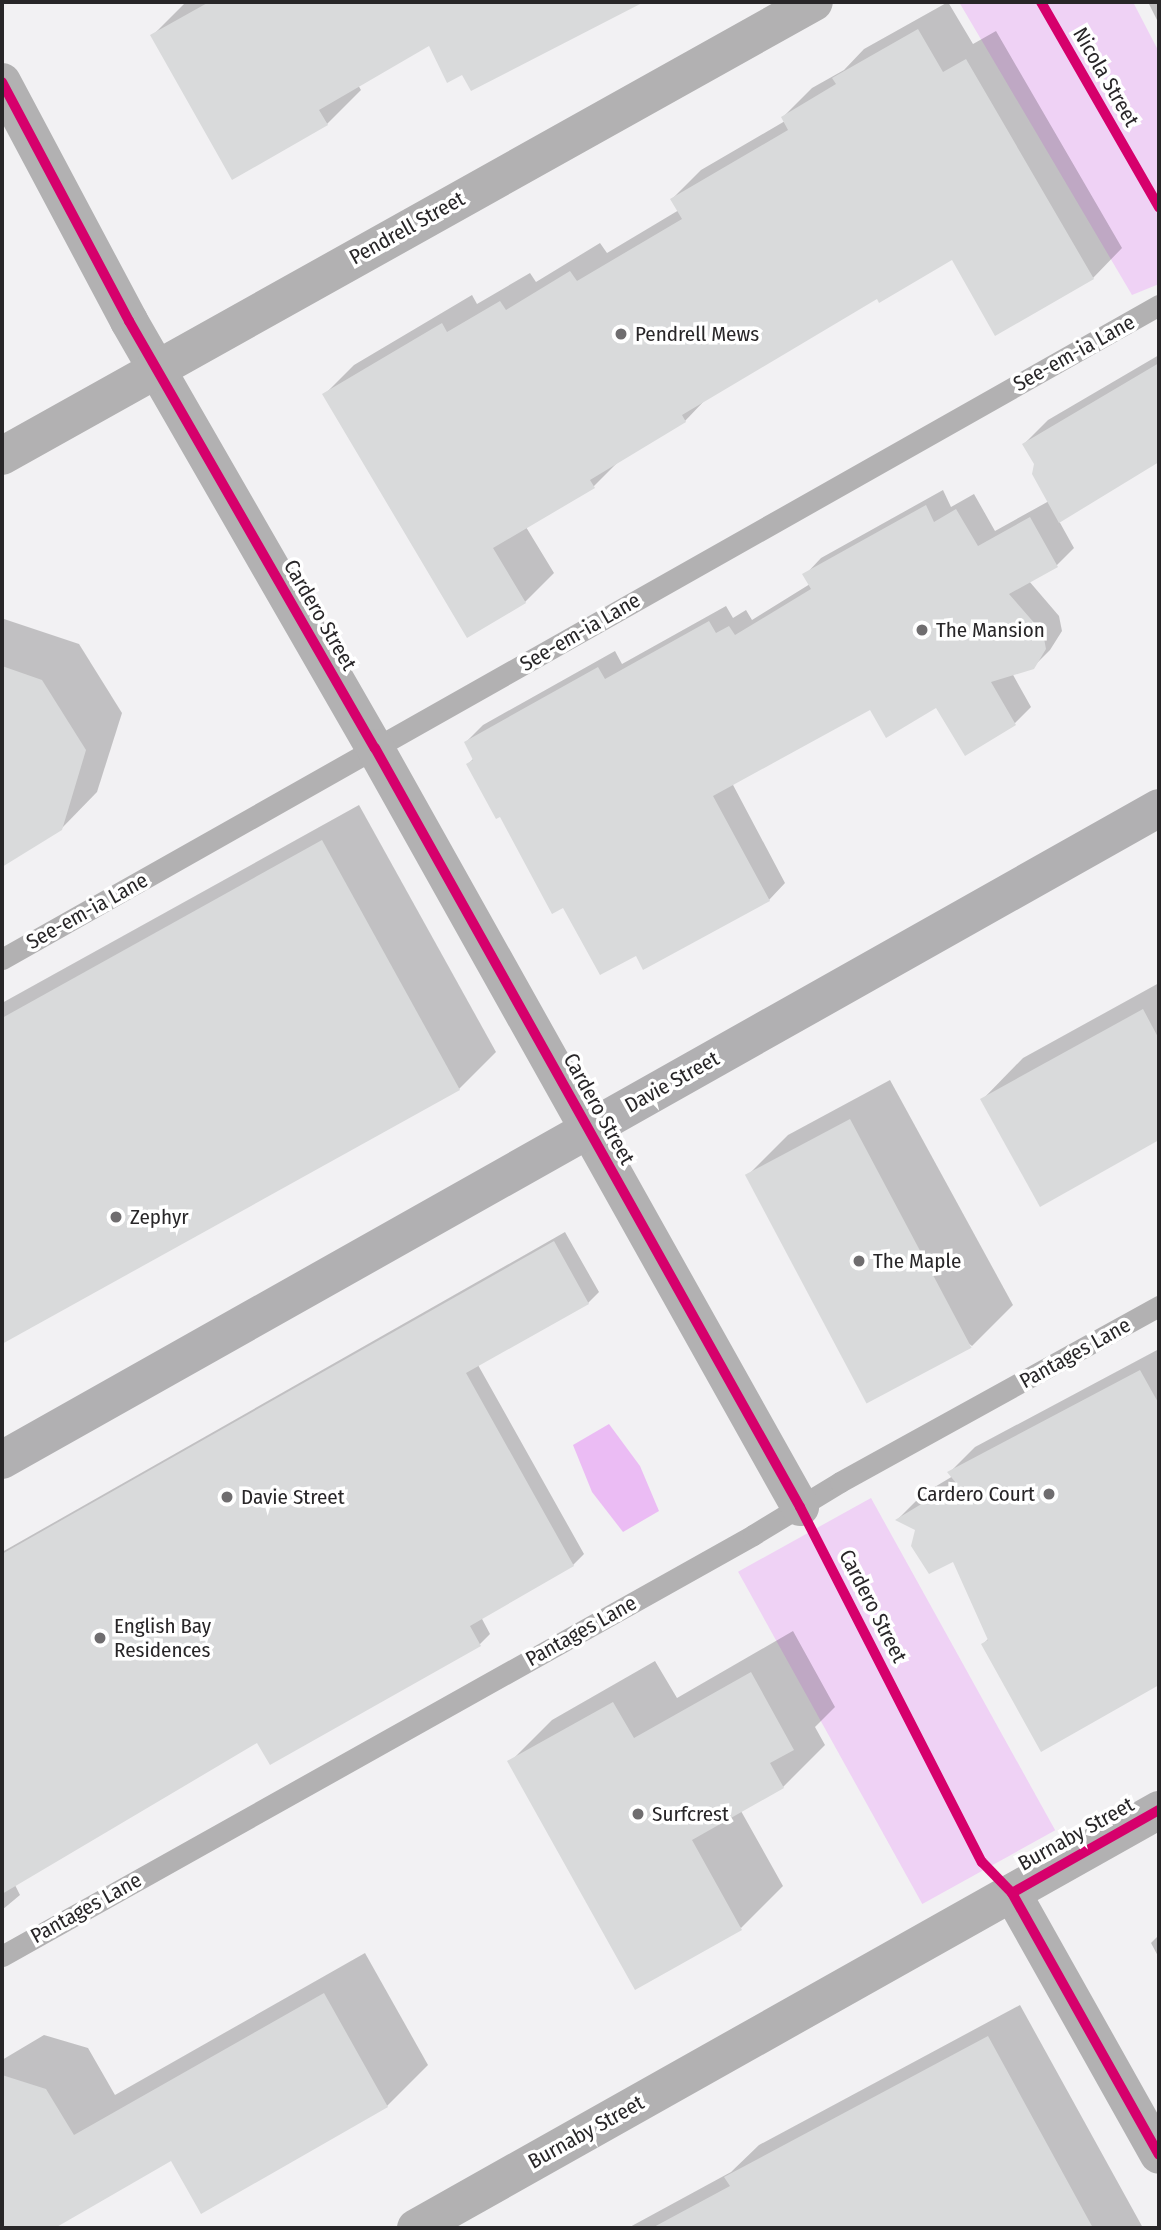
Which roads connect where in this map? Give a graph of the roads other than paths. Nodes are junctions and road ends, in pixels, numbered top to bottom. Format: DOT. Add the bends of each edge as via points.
graph roads {
  1 [pos="814,2"];
  2 [pos="2,82"];
  3 [pos="1159,305"];
  4 [pos="156,369"];
  5 [pos="2,456"];
  6 [pos="375,748"];
  7 [pos="1159,808"];
  8 [pos="2,959"];
  9 [pos="589,1129"];
  10 [pos="1159,1306"];
  11 [pos="2,1460"];
  12 [pos="800,1507"];
  13 [pos="1159,1810"];
  14 [pos="1012,1893"];
  15 [pos="2,1955"];
  16 [pos="1159,2155"];
  17 [pos="416,2228"];
  1 -- 4 [label="street, Pendrell Street"];
  2 -- 4 [label="street, Cardero Street"];
  3 -- 6 [label="lane, See-em-ia Lane"];
  4 -- 5 [label="street, Pendrell Street"];
  4 -- 6 [label="street, Cardero Street"];
  6 -- 8 [label="lane, See-em-ia Lane"];
  6 -- 9 [label="street, Cardero Street"];
  7 -- 9 [label="main road, Davie Street"];
  9 -- 11 [label="main road, Davie Street"];
  9 -- 12 [label="street, Cardero Street"];
  10 -- 12 [label="lane, Pantages Lane"];
  12 -- 15 [label="lane, Pantages Lane"];
  13 -- 14 [label="street, Burnaby Street"];
  14 -- 16 [label="street"];
  14 -- 17 [label="street, Burnaby Street"];
}
